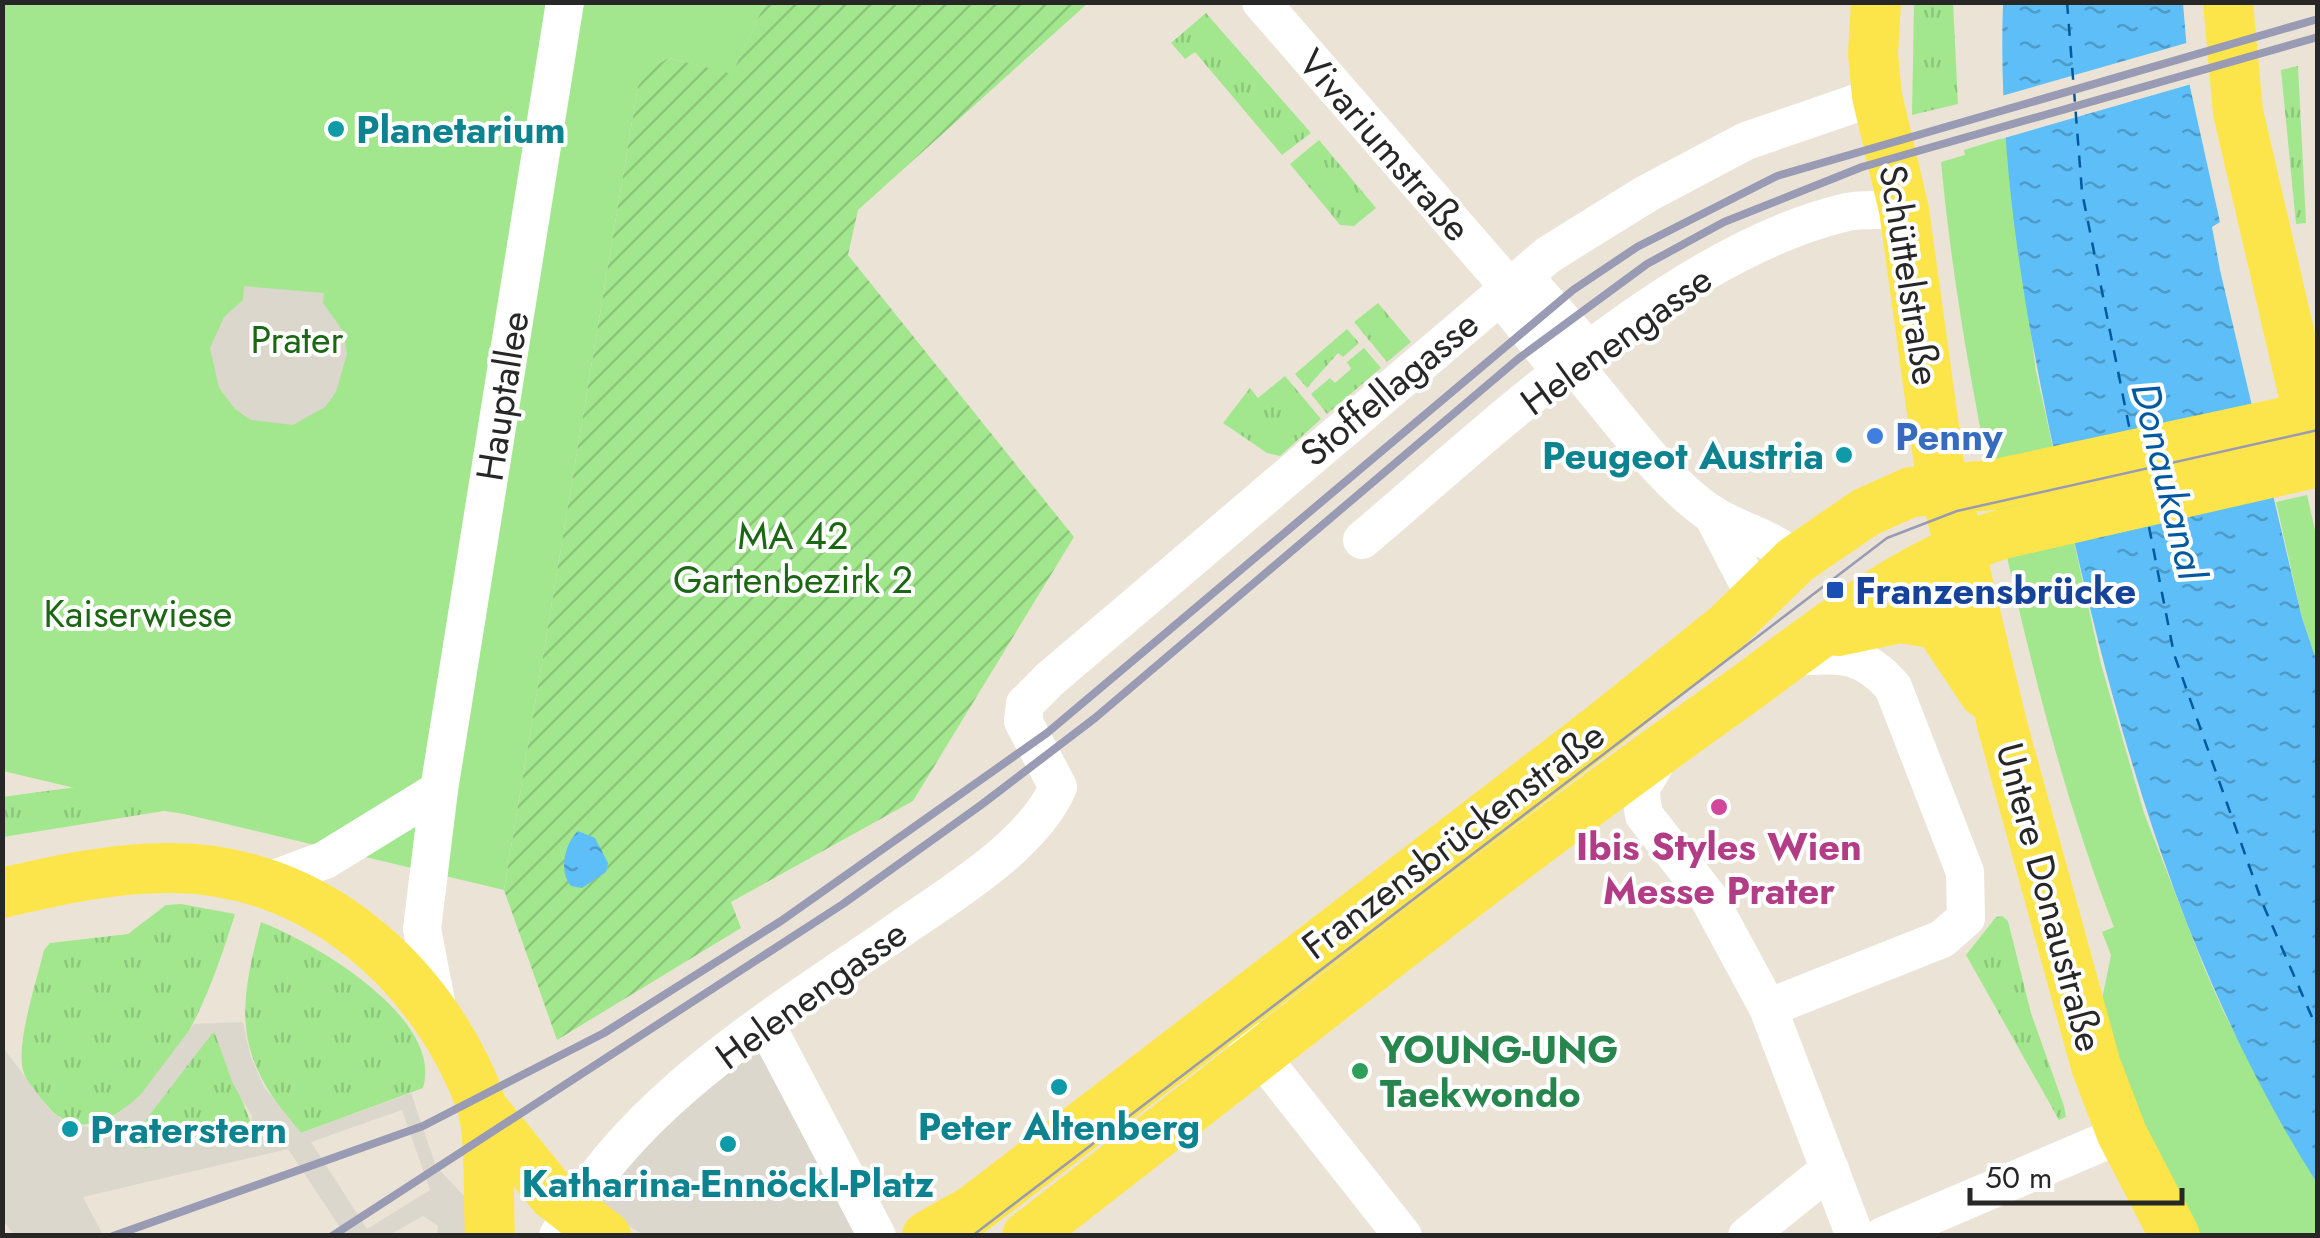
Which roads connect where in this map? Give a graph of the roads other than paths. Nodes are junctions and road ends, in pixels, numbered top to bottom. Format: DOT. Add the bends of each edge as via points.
graph roads {
  1 [pos="566,2"];
  2 [pos="1261,2"];
  3 [pos="1876,2"];
  4 [pos="2228,2"];
  5 [pos="1877,96"];
  6 [pos="1904,210"];
  7 [pos="1509,287"];
  8 [pos="1574,366"];
  9 [pos="2318,415"];
  10 [pos="2318,454"];
  11 [pos="2318,462"];
  12 [pos="1969,486"];
  13 [pos="1712,514"];
  14 [pos="1362,540"];
  15 [pos="1982,540"];
  16 [pos="1796,560"];
  17 [pos="1756,598"];
  18 [pos="1805,646"];
  19 [pos="2003,728"];
  20 [pos="1665,746"];
  21 [pos="1058,787"];
  22 [pos="439,790"];
  23 [pos="266,882"];
  24 [pos="2,892"];
  25 [pos="1768,1008"];
  26 [pos="1228,1013"];
  27 [pos="440,1020"];
  28 [pos="766,1023"];
  29 [pos="1260,1056"];
  30 [pos="483,1109"];
  31 [pos="2122,1134"];
  32 [pos="1830,1169"];
  33 [pos="579,1228"];
  34 [pos="490,1236"];
  35 [pos="878,1236"];
  36 [pos="927,1236"];
  37 [pos="1027,1236"];
  38 [pos="1403,1236"];
  39 [pos="1748,1236"];
  40 [pos="1855,1236"];
  41 [pos="1883,1236"];
  42 [pos="2175,1236"];
  1 -- 22 [label="street, Hauptallee"];
  2 -- 7 [label="street, Vivariumstraße"];
  3 -- 5 [label="main road, Schüttelstraße"];
  4 -- 10 [label="main road" via="2230,58 2254,189"];
  5 -- 6 [label="main road, Schüttelstraße"];
  5 -- 7 [label="street, Stoffellagasse" via="1746,141 1646,194"];
  6 -- 8 [label="street, Helenengasse" via="1846,212 1782,235 1686,281"];
  6 -- 12 [label="main road, Schüttelstraße"];
  7 -- 8 [label="street, Vivariumstraße" via="1534,288 1580,340"];
  7 -- 21 [label="street, Stoffellagasse" via="1025,704 1023,721"];
  8 -- 13 [label="street, Vivariumstraße"];
  8 -- 14 [label="street, Helenengasse"];
  9 -- 12 [label="main road"];
  11 -- 15 [label="main road"];
  12 -- 15 [label="main road, Schüttelstraße"];
  12 -- 16 [label="main road, Franzensbrückenstraße" via="1899,496"];
  13 -- 16 [label="street, Vivariumstraße"];
  13 -- 17 [label="street, Vivariumstraße"];
  15 -- 18 [label="main road, Franzensbrückenstraße"];
  15 -- 19 [label="main road, Untere Donaustraße"];
  16 -- 17 [label="main road, Franzensbrückenstraße"];
  17 -- 26 [label="main road, Franzensbrückenstraße" via="1605,724"];
  18 -- 19 [label="main road" via="1900,618 1938,624"];
  18 -- 20 [label="main road, Franzensbrückenstraße"];
  18 -- 25 [label="street" via="1849,654 1877,668 1893,688 1964,872 1966,918 1942,939"];
  19 -- 31 [label="main road, Untere Donaustraße" via="2096,1066"];
  20 -- 25 [label="street" via="1640,790 1644,815 1708,897"];
  20 -- 29 [label="main road, Franzensbrückenstraße"];
  21 -- 28 [label="street, Helenengasse" via="1047,814 961,888"];
  22 -- 23 [label="street" via="325,860"];
  22 -- 27 [label="street, Hauptallee" via="422,929"];
  23 -- 24 [label="main road" via="170,868 92,872"];
  23 -- 27 [label="main road" via="352,928"];
  25 -- 32 [label="street"];
  26 -- 29 [label="street"];
  26 -- 36 [label="main road, Franzensbrückenstraße" via="973,1210"];
  27 -- 30 [label="main road"];
  28 -- 33 [label="street, Helenengasse" via="654,1109"];
  28 -- 35 [label="street"];
  29 -- 37 [label="main road, Franzensbrückenstraße"];
  29 -- 38 [label="street"];
  30 -- 33 [label="main road"];
  30 -- 34 [label="main road"];
  31 -- 41 [label="street"];
  31 -- 42 [label="main road, Untere Donaustraße"];
  32 -- 39 [label="street"];
  32 -- 40 [label="street"];
}
